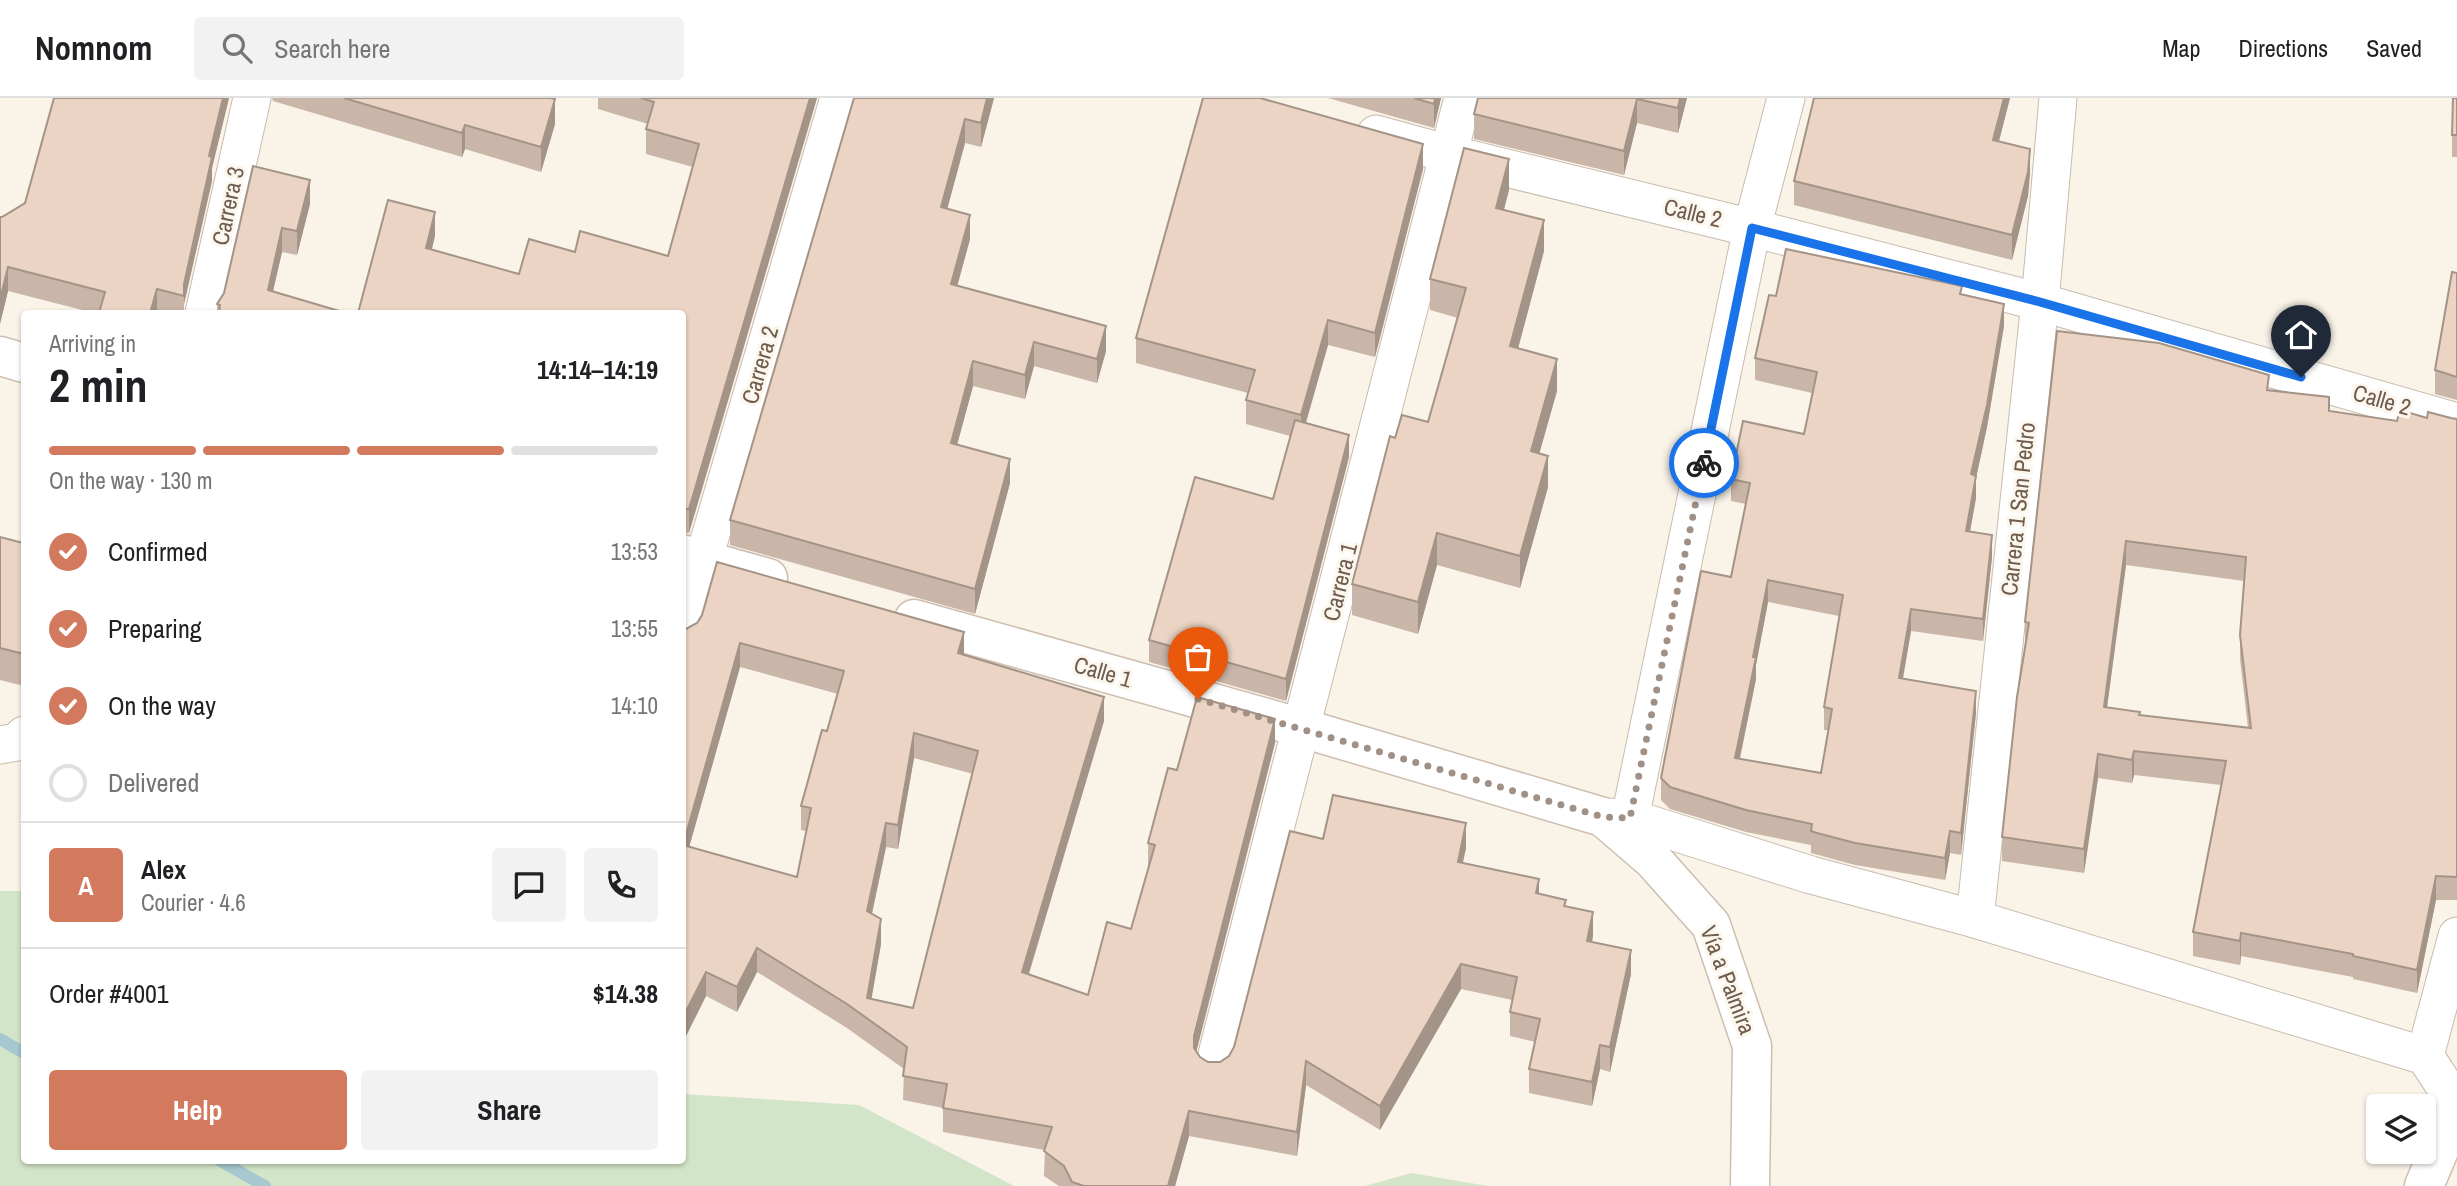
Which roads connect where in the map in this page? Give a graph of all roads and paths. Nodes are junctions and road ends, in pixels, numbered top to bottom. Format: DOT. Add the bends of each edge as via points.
graph roads {
  1 [pos="251,98"];
  2 [pos="839,98"];
  3 [pos="1463,98"];
  4 [pos="1786,98"];
  5 [pos="2058,98"];
  6 [pos="1343,124"];
  7 [pos="1449,154"];
  8 [pos="1752,228"];
  9 [pos="2040,302"];
  10 [pos="205,310"];
  11 [pos="0,356"];
  12 [pos="21,362"];
  13 [pos="2457,422"];
  14 [pos="693,557"];
  15 [pos="797,586"];
  16 [pos="686,605"];
  17 [pos="876,609"];
  18 [pos="1302,728"];
  19 [pos="21,738"];
  20 [pos="0,746"];
  21 [pos="1617,818"];
  22 [pos="1975,919"];
  23 [pos="2457,936"];
  24 [pos="2425,1056"];
  25 [pos="1214,1066"];
  26 [pos="2457,1107"];
  27 [pos="1750,1186"];
  28 [pos="2424,1186"];
  1 -- 10 [label="street, Carrera 3"];
  2 -- 14 [label="street, Carrera 2"];
  3 -- 7 [label="street, Carrera 1"];
  4 -- 8 [label="street"];
  5 -- 9 [label="street, Carrera 1 San Pedro"];
  6 -- 7 [label="street, Calle 2"];
  7 -- 8 [label="street, Calle 2"];
  7 -- 18 [label="street, Carrera 1"];
  8 -- 9 [label="street, Calle 2"];
  8 -- 21 [label="street"];
  9 -- 13 [label="street, Calle 2"];
  9 -- 22 [label="street, Carrera 1 San Pedro"];
  11 -- 12 [label="street"];
  14 -- 15 [label="street"];
  14 -- 16 [label="street, Carrera 2"];
  17 -- 18 [label="street, Calle 1"];
  18 -- 21 [label="street, Calle 1"];
  18 -- 25 [label="street, Carrera 1"];
  19 -- 20 [label="street"];
  21 -- 22 [label="street"];
  21 -- 27 [label="street, Vía a Palmira" via="1711,925 1752,1046"];
  22 -- 24 [label="street"];
  23 -- 24 [label="street"];
  24 -- 26 [label="street"];
  26 -- 28 [label="street"];
}
